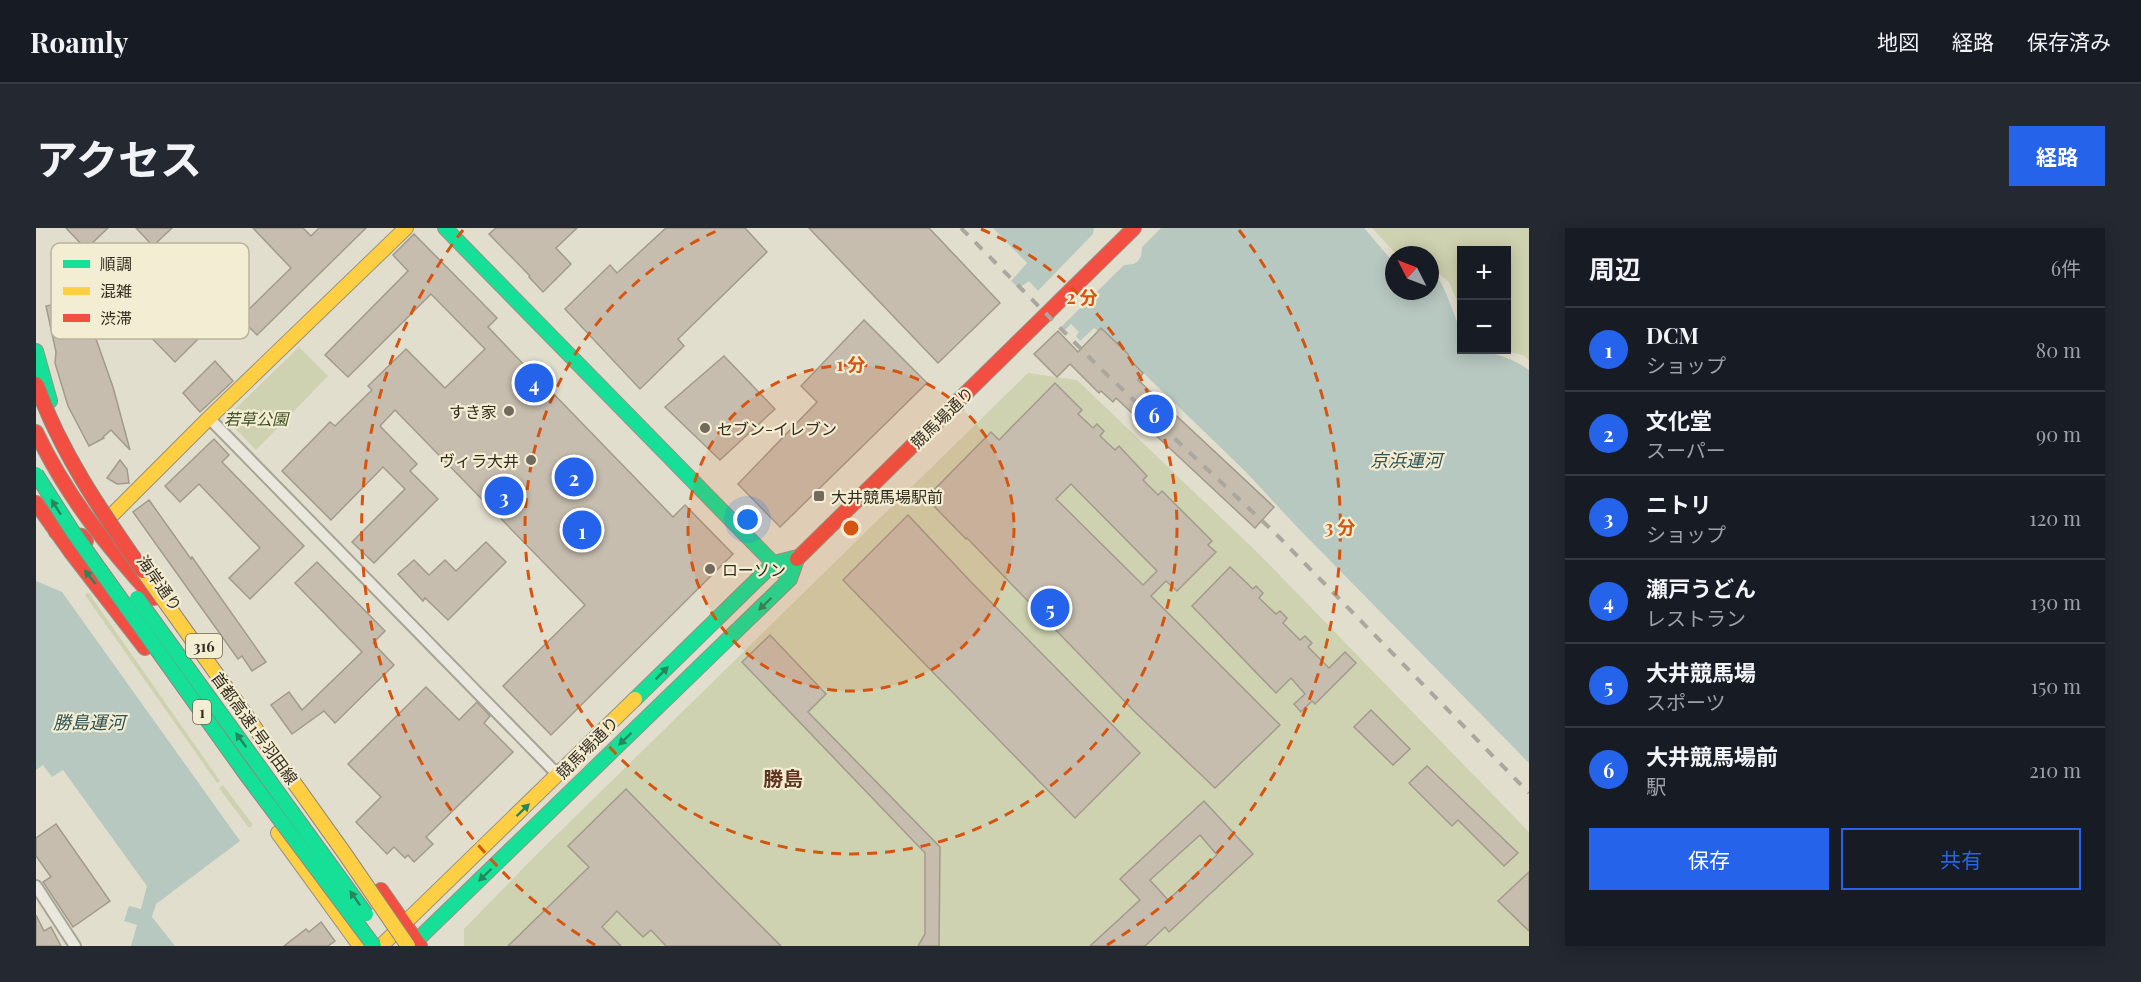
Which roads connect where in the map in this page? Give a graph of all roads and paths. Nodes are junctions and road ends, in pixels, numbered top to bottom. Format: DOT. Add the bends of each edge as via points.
graph roads {
  1 [pos="405,228"];
  2 [pos="445,228"];
  3 [pos="1134,228"];
  4 [pos="36,351"];
  5 [pos="36,384"];
  6 [pos="209,418"];
  7 [pos="36,432"];
  8 [pos="36,474"];
  9 [pos="36,503"];
  10 [pos="112,515"];
  11 [pos="56,532"];
  12 [pos="798,557"];
  13 [pos="774,563"];
  14 [pos="790,579"];
  15 [pos="182,628"];
  16 [pos="558,775"];
  17 [pos="36,886"];
  18 [pos="405,923"];
  19 [pos="414,945"];
  20 [pos="75,946"];
  21 [pos="360,946"];
  22 [pos="374,946"];
  23 [pos="381,946"];
  24 [pos="388,946"];
  1 -- 6 [label="main road"];
  2 -- 13 [label="main road"];
  3 -- 12 [label="main road, 競馬場通り"];
  4 -- 10 [label="main road, 海岸通り / 316" via="58,422"];
  5 -- 15 [label="main road, 首都高速1号羽田線 / 1, bridge" via="72,466"];
  6 -- 10 [label="main road"];
  6 -- 16 [label="street"];
  7 -- 15 [label="main road, bridge" via="58,476 87,519"];
  22 -- 8 [label="main road, 首都高速1号羽田線 / 1, one-way, bridge" via="218,735"];
  9 -- 11 [label="main road"];
  10 -- 18 [label="main road, 海岸通り / 316"];
  21 -- 11 [label="main road, one-way"];
  24 -- 11 [label="main road, one-way, bridge" via="137,598 82,536"];
  12 -- 13 [label="main road"];
  12 -- 14 [label="main road, 競馬場通り"];
  13 -- 14 [label="main road"];
  16 -- 13 [label="main road, 競馬場通り, one-way"];
  14 -- 19 [label="main road, 競馬場通り, one-way"];
  15 -- 19 [label="main road, 首都高速1号羽田線 / 1, bridge"];
  18 -- 16 [label="main road, 競馬場通り, one-way"];
  17 -- 20 [label="street"];
  18 -- 19 [label="main road, 海岸通り / 316"];
  18 -- 23 [label="main road, 競馬場通り"];
}
